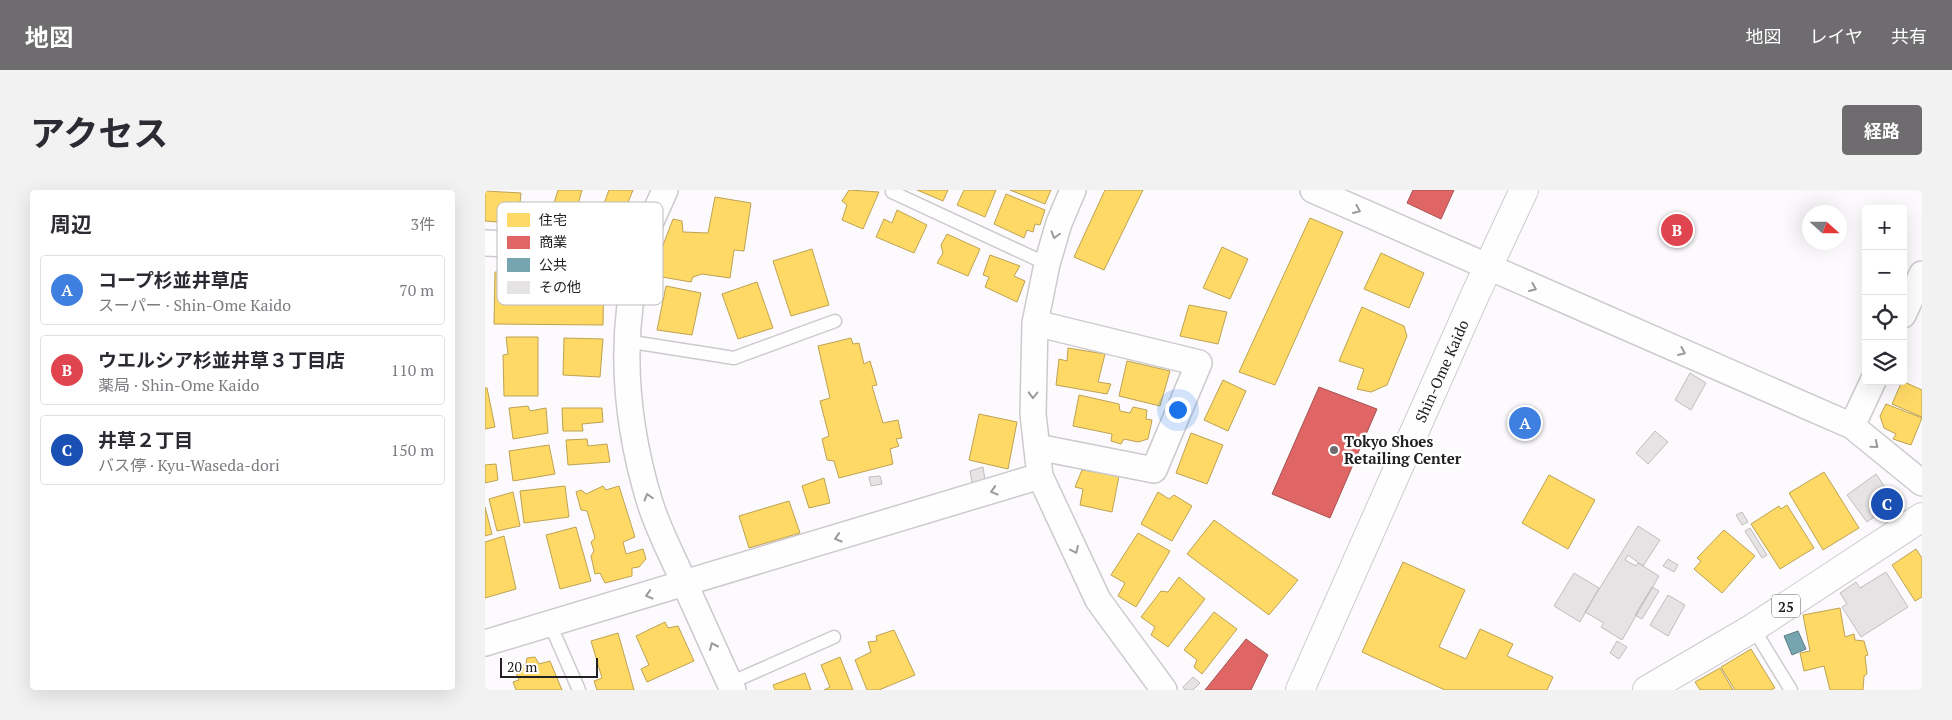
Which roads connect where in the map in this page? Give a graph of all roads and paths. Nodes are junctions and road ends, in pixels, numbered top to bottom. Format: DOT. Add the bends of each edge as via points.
graph roads {
  1 [pos="665,190"];
  2 [pos="1073,190"];
  3 [pos="1313,190"];
  4 [pos="1525,190"];
  5 [pos="892,192"];
  6 [pos="660,202"];
  7 [pos="1047,264"];
  8 [pos="1489,268"];
  9 [pos="1922,274"];
  10 [pos="632,305"];
  11 [pos="1907,306"];
  12 [pos="835,321"];
  13 [pos="1035,323"];
  14 [pos="626,341"];
  15 [pos="1871,385"];
  16 [pos="1853,426"];
  17 [pos="1037,448"];
  18 [pos="1040,476"];
  19 [pos="1922,483"];
  20 [pos="1922,517"];
  21 [pos="685,584"];
  22 [pos="550,624"];
  23 [pos="1753,628"];
  24 [pos="834,637"];
  25 [pos="485,643"];
  26 [pos="732,686"];
  27 [pos="579,690"];
  28 [pos="1164,690"];
  29 [pos="1300,690"];
  30 [pos="1647,690"];
  31 [pos="1791,690"];
  1 -- 6 [label="street"];
  2 -- 7 [label="street, one-way"];
  3 -- 8 [label="street, one-way"];
  4 -- 8 [label="main road, Shin-Ome Kaido"];
  5 -- 7 [label="lane"];
  7 -- 13 [label="street"];
  8 -- 16 [label="street, one-way"];
  8 -- 29 [label="main road, Shin-Ome Kaido"];
  9 -- 11 [label="street"];
  10 -- 14 [label="street"];
  12 -- 14 [label="lane" via="734,358"];
  13 -- 17 [label="street, one-way" via="1033,414"];
  13 -- 17 [label="street" via="1199,363 1154,470"];
  21 -- 14 [label="street, one-way" via="663,537 641,471 633,435"];
  15 -- 16 [label="street"];
  16 -- 19 [label="street, one-way"];
  17 -- 18 [label="street"];
  18 -- 21 [label="street, one-way"];
  18 -- 28 [label="street, one-way" via="1098,600"];
  20 -- 23 [label="main road, 25"];
  21 -- 22 [label="street, one-way"];
  26 -- 21 [label="street, one-way"];
  22 -- 25 [label="street"];
  22 -- 27 [label="lane"];
  23 -- 30 [label="main road, 25"];
  23 -- 31 [label="lane"];
  24 -- 26 [label="lane"];
}
